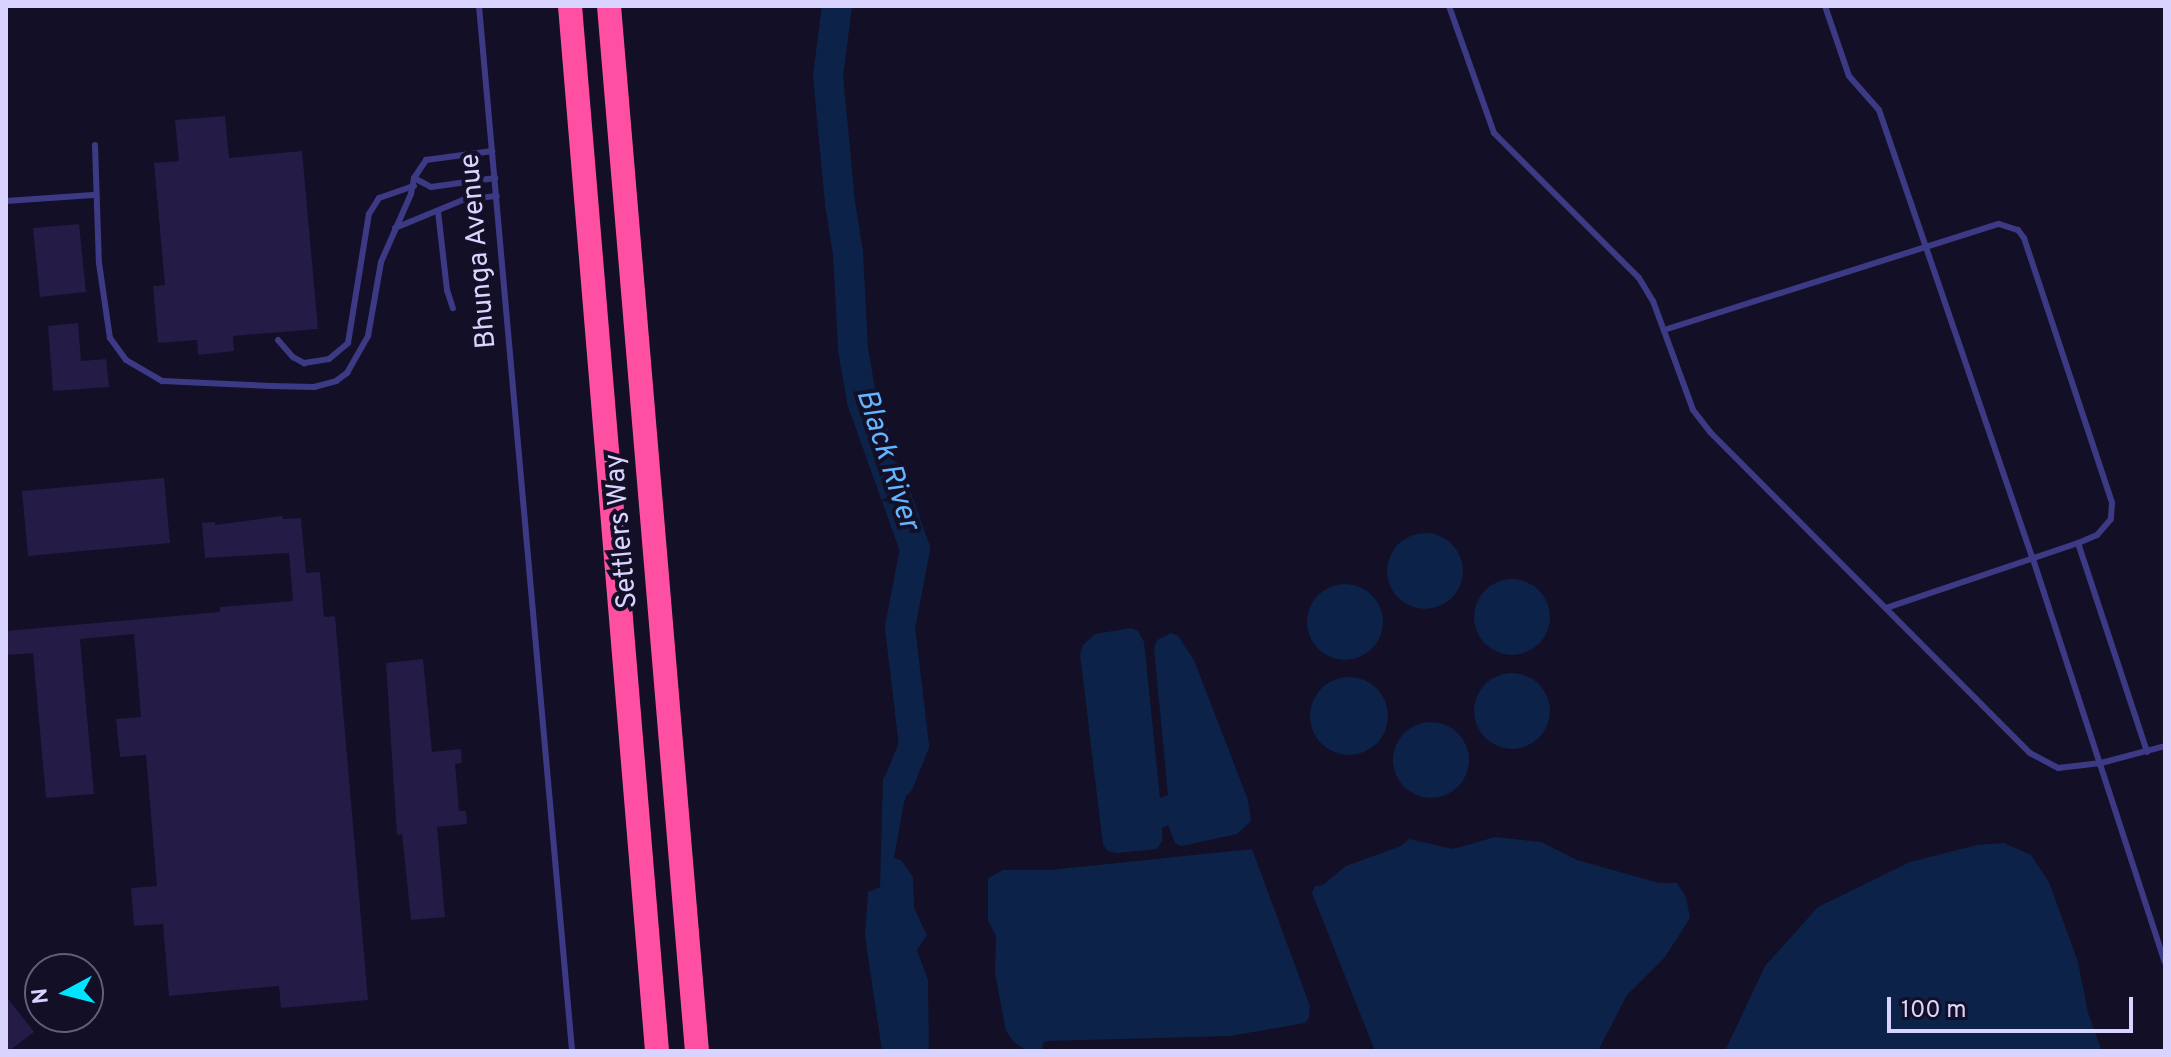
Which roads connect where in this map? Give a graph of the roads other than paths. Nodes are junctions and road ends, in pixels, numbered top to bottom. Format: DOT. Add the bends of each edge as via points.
graph roads {
  1 [pos="479,6"];
  2 [pos="570,6"];
  3 [pos="609,6"];
  4 [pos="1449,6"];
  5 [pos="1825,6"];
  6 [pos="95,145"];
  7 [pos="492,151"];
  8 [pos="414,178"];
  9 [pos="495,178"];
  10 [pos="414,186"];
  11 [pos="93,195"];
  12 [pos="497,196"];
  13 [pos="6,201"];
  14 [pos="438,211"];
  15 [pos="395,228"];
  16 [pos="1926,245"];
  17 [pos="453,308"];
  18 [pos="1664,330"];
  19 [pos="278,340"];
  20 [pos="2078,543"];
  21 [pos="2032,556"];
  22 [pos="1886,608"];
  23 [pos="2165,746"];
  24 [pos="2147,752"];
  25 [pos="2101,763"];
  26 [pos="686,938"];
  27 [pos="2165,962"];
  28 [pos="648,973"];
  29 [pos="572,1051"];
  30 [pos="647,1051"];
  31 [pos="657,1051"];
  32 [pos="697,1051"];
  33 [pos="713,1051"];
  1 -- 7 [label="lane, Bhunga Avenue"];
  2 -- 28 [label="highway, Settlers Way"];
  3 -- 26 [label="highway, Settlers Way"];
  4 -- 18 [label="lane" via="1494,133 1639,278"];
  5 -- 16 [label="lane" via="1849,76 1879,110"];
  6 -- 11 [label="lane"];
  7 -- 8 [label="lane" via="426,160"];
  7 -- 9 [label="lane, Bhunga Avenue"];
  8 -- 9 [label="lane" via="431,187"];
  8 -- 10 [label="lane"];
  9 -- 12 [label="lane, Bhunga Avenue"];
  10 -- 15 [label="lane"];
  10 -- 19 [label="lane" via="379,198 369,214 348,343 329,359 304,363"];
  11 -- 13 [label="lane"];
  11 -- 15 [label="lane" via="110,338 126,360 162,381 300,387 336,381 356,363 368,336 381,262"];
  12 -- 14 [label="lane" via="463,200"];
  12 -- 29 [label="lane, Bhunga Avenue"];
  14 -- 15 [label="lane"];
  14 -- 17 [label="lane"];
  16 -- 18 [label="lane"];
  16 -- 20 [label="lane" via="1999,224 2010,225 2024,238 2112,503 2106,528"];
  16 -- 21 [label="lane"];
  18 -- 22 [label="lane" via="1700,422"];
  20 -- 21 [label="lane"];
  20 -- 24 [label="lane"];
  21 -- 22 [label="lane"];
  21 -- 25 [label="lane"];
  22 -- 25 [label="lane" via="2030,753 2058,768"];
  23 -- 24 [label="lane"];
  24 -- 25 [label="lane"];
  25 -- 27 [label="lane"];
  26 -- 32 [label="highway, Settlers Way"];
  26 -- 33 [label="highway"];
  28 -- 30 [label="highway"];
  28 -- 31 [label="highway, Settlers Way"];
}
